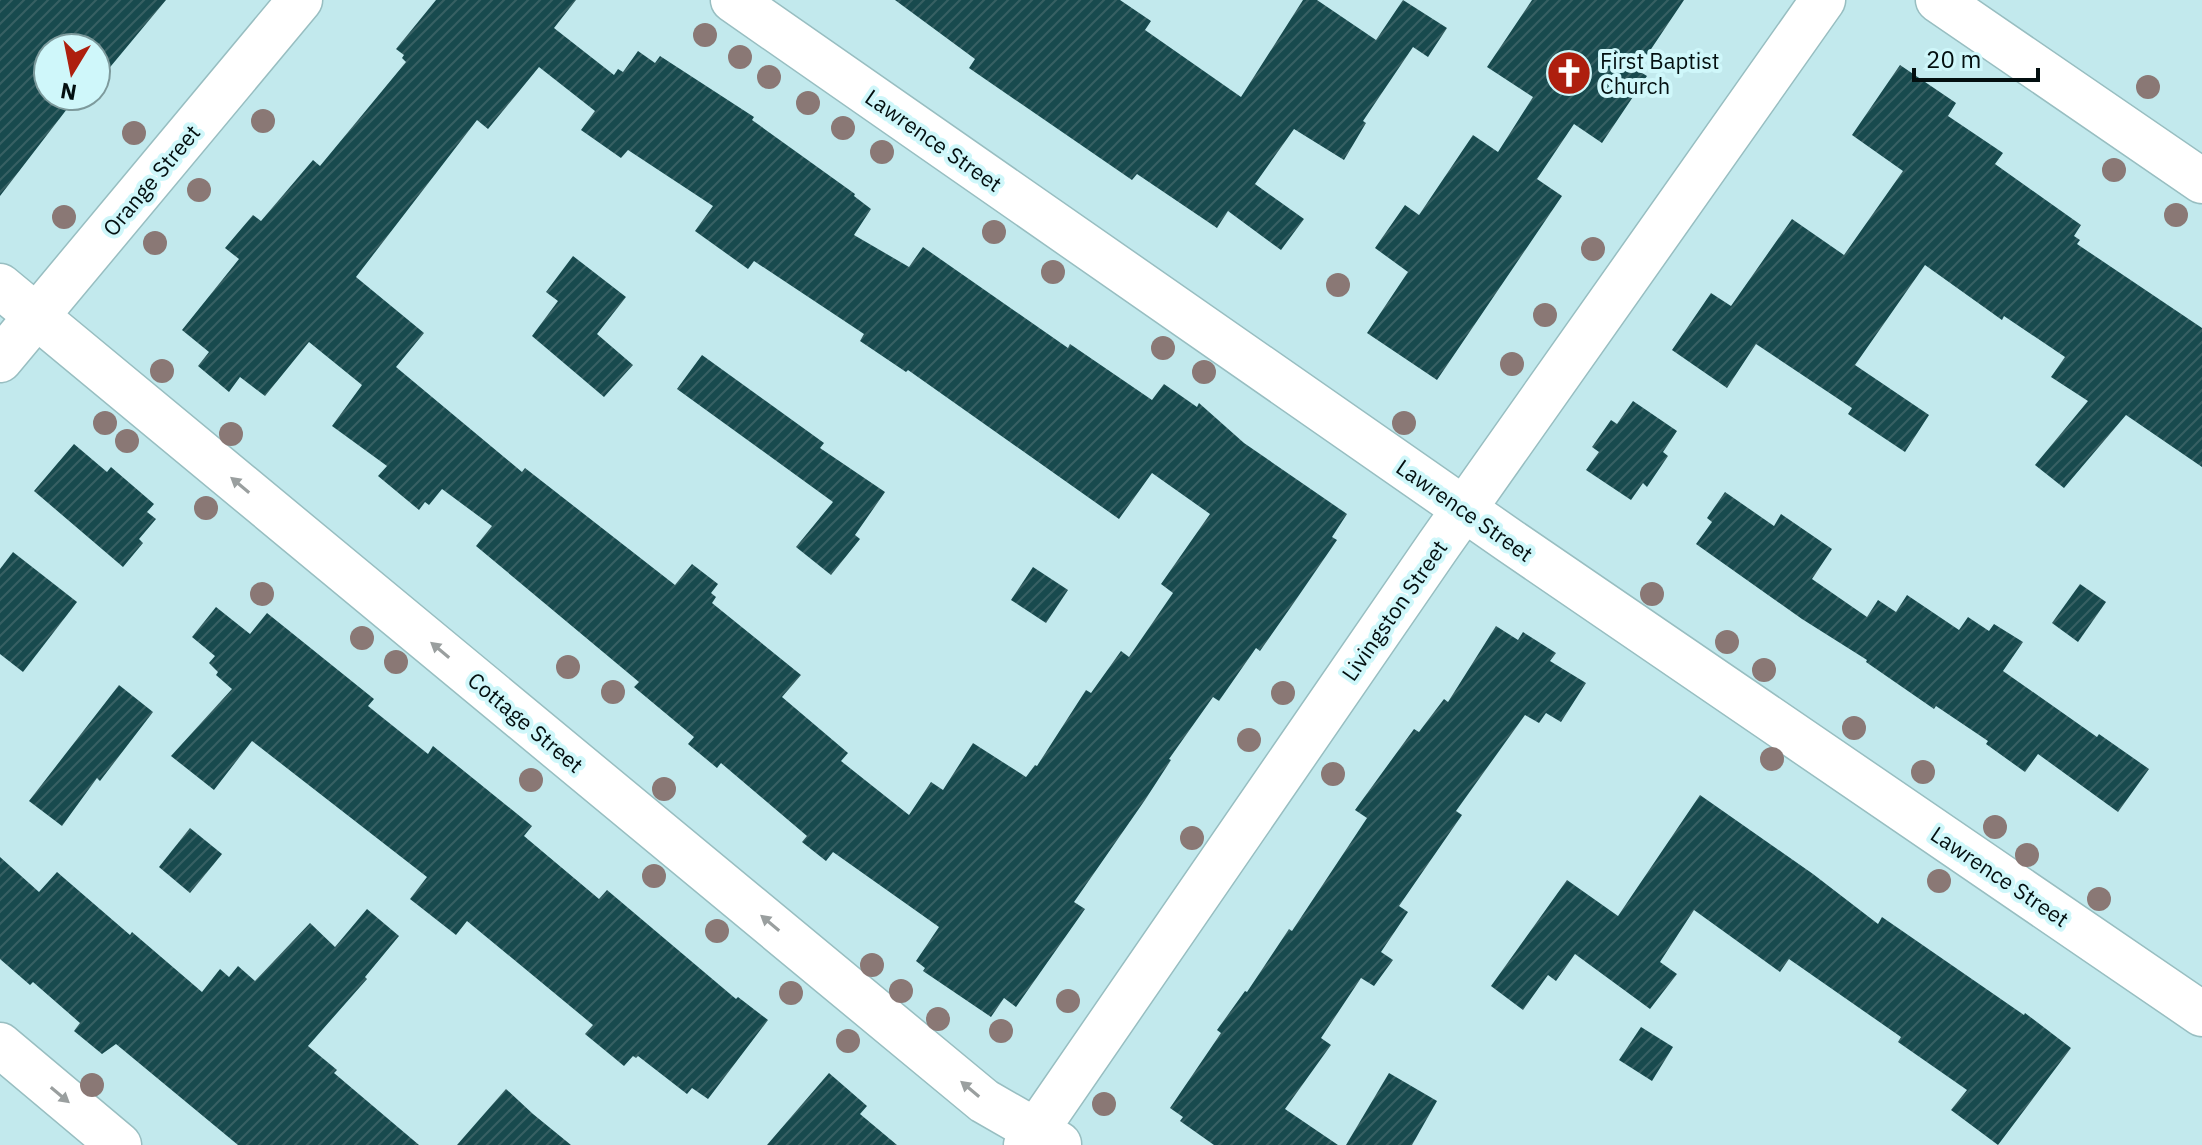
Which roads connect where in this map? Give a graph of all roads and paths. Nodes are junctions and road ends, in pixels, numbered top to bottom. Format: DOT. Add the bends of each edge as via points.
graph roads {
  1 [pos="300,0"];
  2 [pos="733,0"];
  3 [pos="1823,0"];
  4 [pos="1938,0"];
  5 [pos="2202,181"];
  6 [pos="0,286"];
  7 [pos="37,317"];
  8 [pos="0,360"];
  9 [pos="1464,509"];
  10 [pos="2202,1014"];
  11 [pos="0,1045"];
  12 [pos="1041,1140"];
  13 [pos="119,1145"];
  1 -- 7 [label="street, Orange Street"];
  2 -- 9 [label="street, Lawrence Street"];
  3 -- 9 [label="street, Livingston Street"];
  4 -- 5 [label="street"];
  6 -- 7 [label="street, Cottage Street"];
  7 -- 8 [label="street, Orange Street"];
  12 -- 7 [label="street, Cottage Street, one-way" via="984,1101"];
  9 -- 10 [label="street, Lawrence Street"];
  9 -- 12 [label="street, Livingston Street"];
  11 -- 13 [label="street, one-way"];
}
